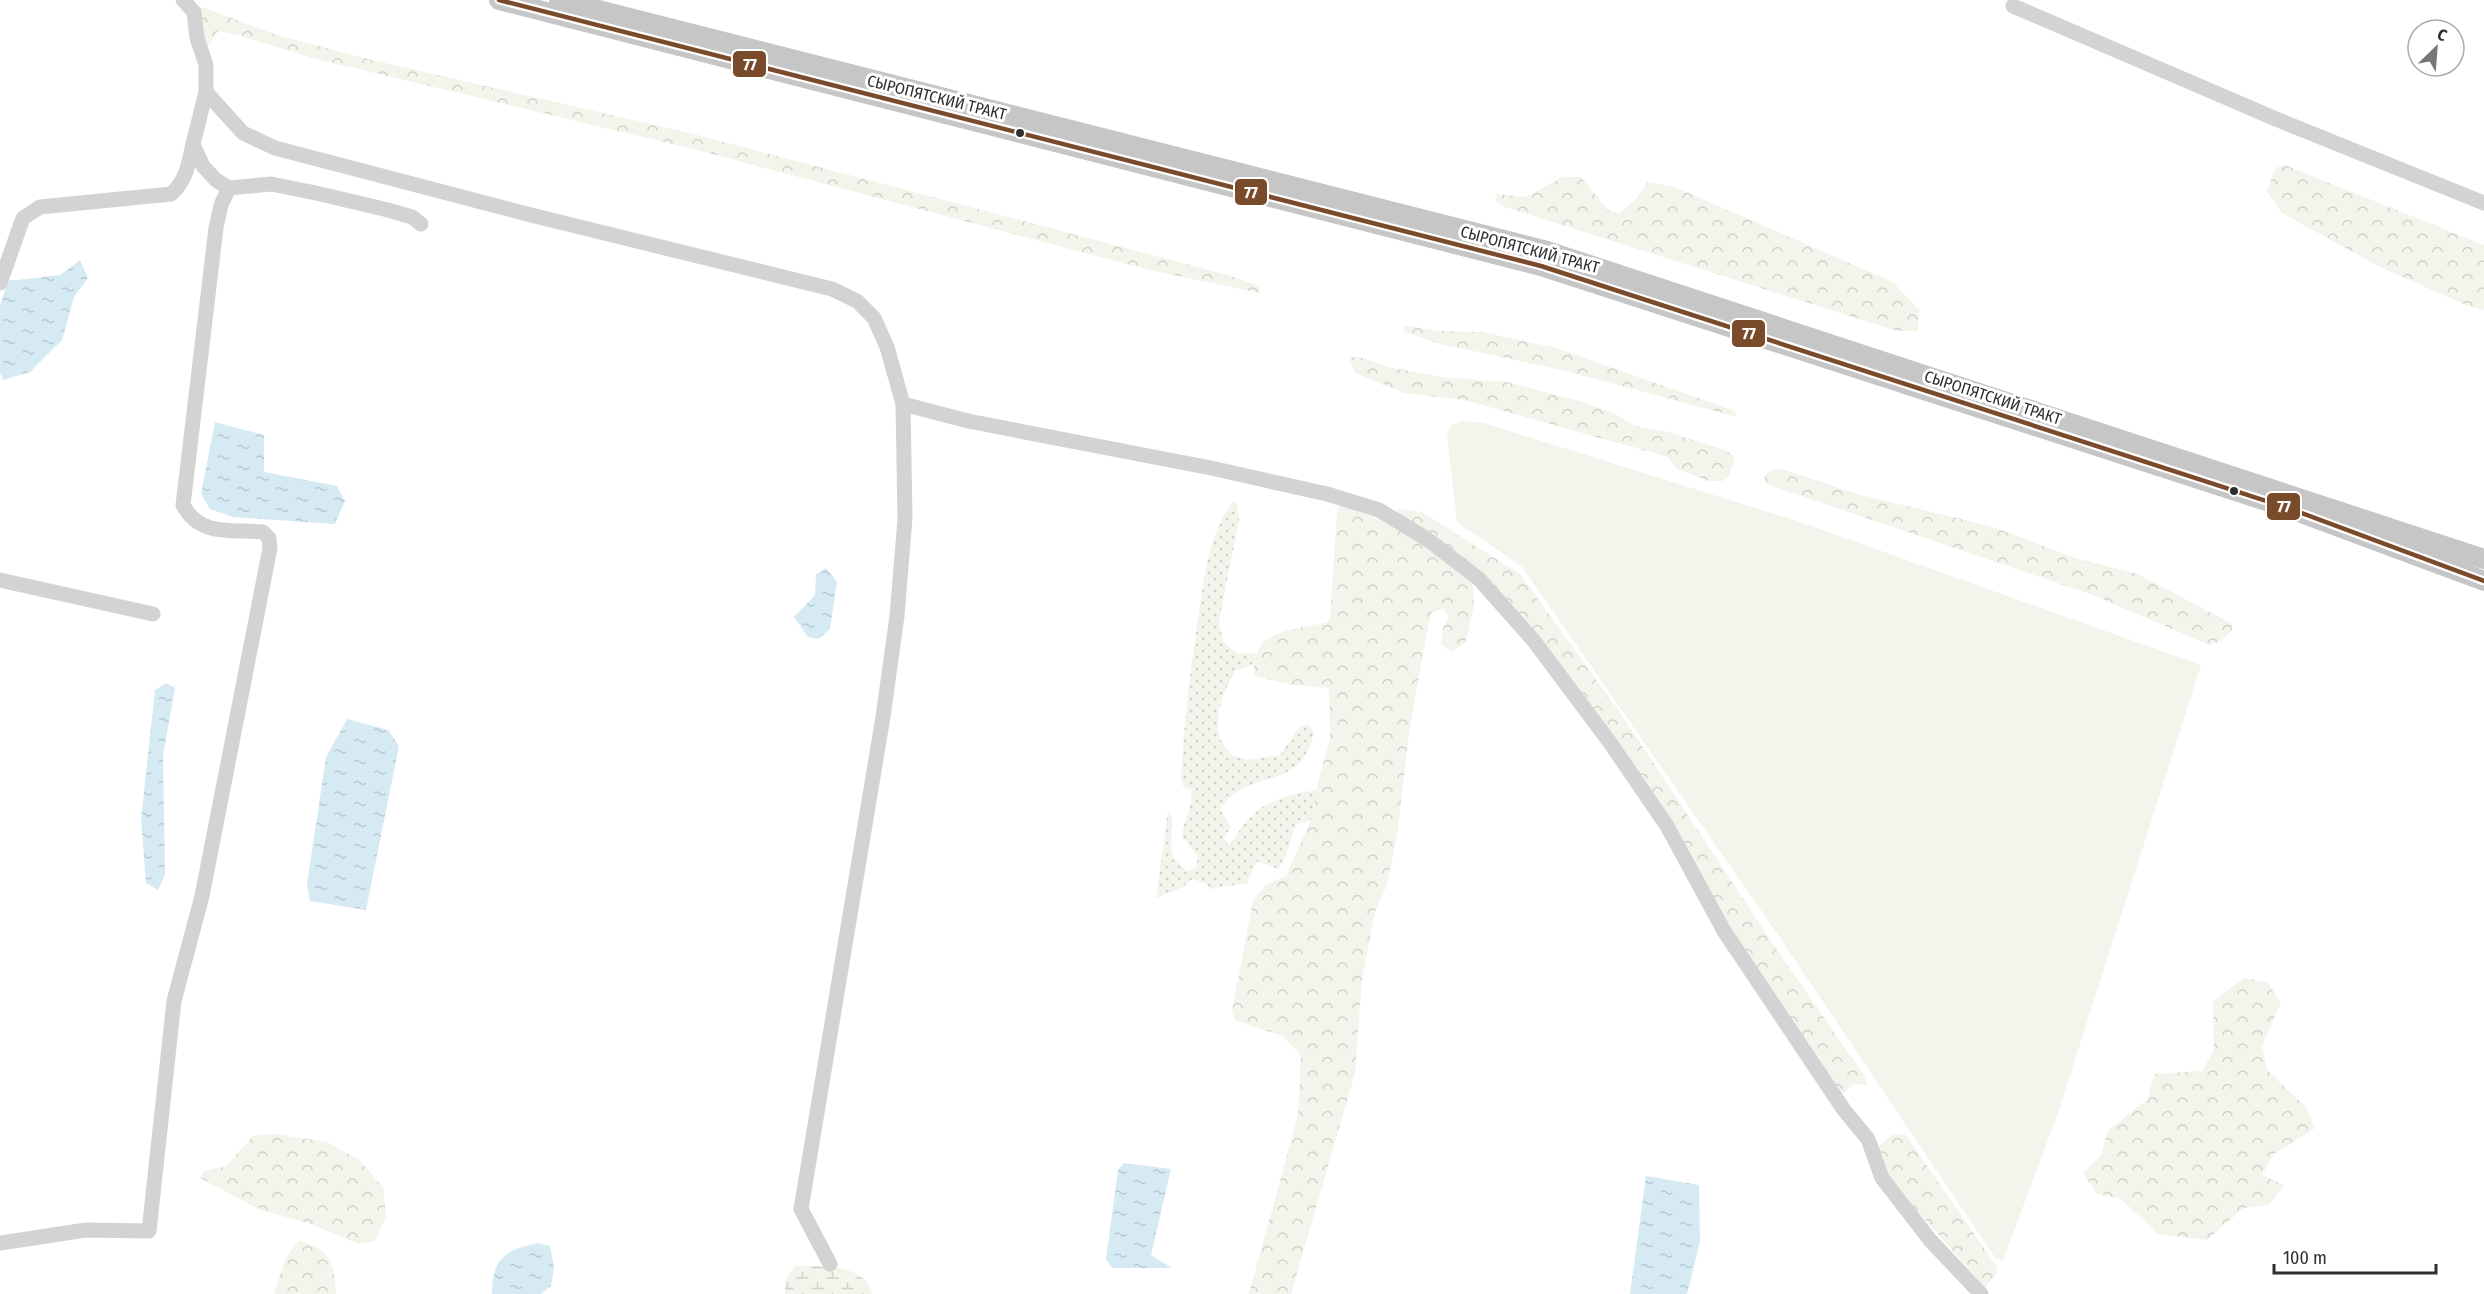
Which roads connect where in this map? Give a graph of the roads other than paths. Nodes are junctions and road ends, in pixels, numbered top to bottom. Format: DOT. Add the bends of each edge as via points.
graph roads {
  1 [pos="183,0"];
  2 [pos="499,0"];
  3 [pos="559,0"];
  4 [pos="2013,6"];
  5 [pos="206,92"];
  6 [pos="193,144"];
  7 [pos="229,188"];
  8 [pos="2484,202"];
  9 [pos="421,224"];
  10 [pos="0,283"];
  11 [pos="903,404"];
  12 [pos="2484,559"];
  13 [pos="0,580"];
  14 [pos="2484,581"];
  15 [pos="153,614"];
  16 [pos="0,1243"];
  17 [pos="830,1264"];
  18 [pos="1981,1294"];
  1 -- 5 [label="street" via="194,12 206,65"];
  2 -- 14 [label="main road, СЫРОПЯТСКИЙ ТРАКТ" via="1541,266 2288,508"];
  3 -- 12 [label="main road, СЫРОПЯТСКИЙ ТРАКТ" via="1547,251"];
  4 -- 8 [label="street" via="2276,119"];
  5 -- 6 [label="street"];
  5 -- 11 [label="street" via="243,133 275,148 832,289 857,301 874,318 887,347"];
  6 -- 7 [label="street" via="203,166"];
  6 -- 10 [label="street" via="180,187 171,194 40,207 23,218"];
  7 -- 9 [label="street" via="278,185 388,210"];
  7 -- 16 [label="street" via="216,228 183,505 191,520 212,530 263,532 269,538 270,548 201,896 174,1001 149,1231 86,1230"];
  11 -- 17 [label="street" via="905,518 897,616 801,1209"];
  11 -- 18 [label="street" via="968,421 1200,465 1327,494 1379,510 1479,579 1534,641 1667,826 1729,939 1838,1102 1868,1139 1882,1178 1930,1240"];
  13 -- 15 [label="street"];
}
